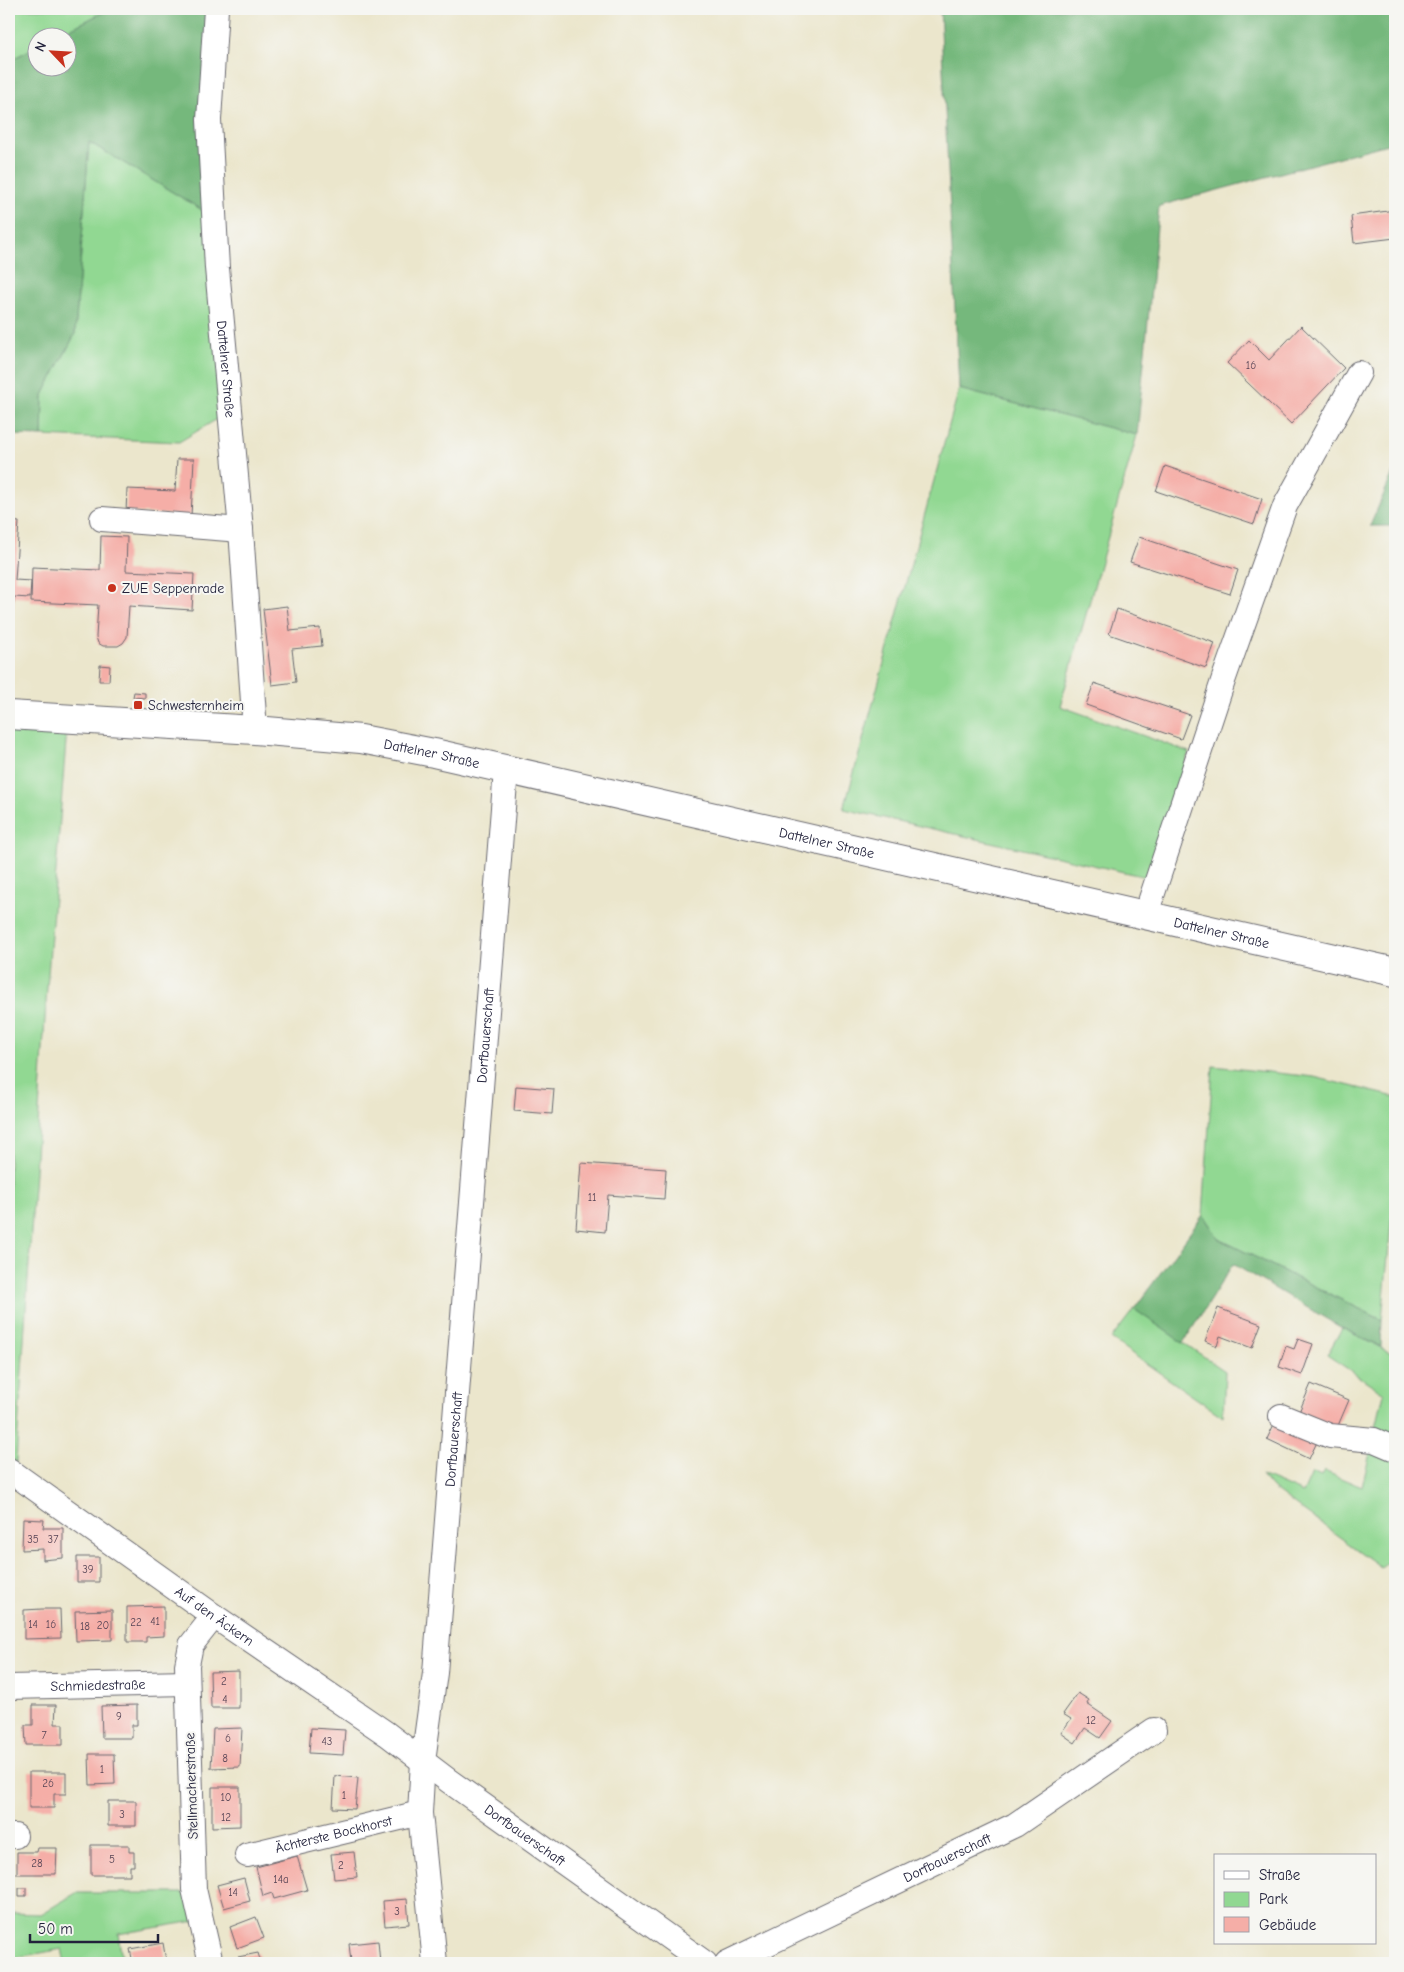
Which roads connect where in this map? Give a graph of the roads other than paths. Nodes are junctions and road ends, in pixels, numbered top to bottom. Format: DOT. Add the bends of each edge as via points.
graph roads {
  1 [pos="216,9"];
  2 [pos="1359,373"];
  3 [pos="102,519"];
  4 [pos="241,530"];
  5 [pos="9,715"];
  6 [pos="255,730"];
  7 [pos="506,770"];
  8 [pos="1146,914"];
  9 [pos="1395,972"];
  10 [pos="1281,1416"];
  11 [pos="1395,1450"];
  12 [pos="9,1470"];
  13 [pos="214,1616"];
  14 [pos="187,1683"];
  15 [pos="9,1687"];
  16 [pos="1154,1730"];
  17 [pos="423,1761"];
  18 [pos="420,1813"];
  19 [pos="247,1855"];
  20 [pos="211,1963"];
  21 [pos="435,1963"];
  22 [pos="705,1963"];
  23 [pos="727,1963"];
  1 -- 4 [label="street, Dattelner Straße" via="209,120 217,268"];
  2 -- 8 [label="street" via="1285,506"];
  3 -- 4 [label="street"];
  4 -- 6 [label="street, Dattelner Straße"];
  5 -- 6 [label="main road, Dattelner Straße"];
  6 -- 7 [label="main road, Dattelner Straße" via="361,739"];
  7 -- 8 [label="main road, Dattelner Straße"];
  7 -- 17 [label="street, Dorfbauerschaft" via="436,1663"];
  8 -- 9 [label="main road, Dattelner Straße"];
  10 -- 11 [label="street" via="1330,1436 1374,1440"];
  12 -- 13 [label="street, Auf den Äckern"];
  13 -- 14 [label="street, Stellmacherstraße" via="191,1646"];
  13 -- 17 [label="street, Auf den Äckern"];
  14 -- 15 [label="street, Schmiedestraße"];
  14 -- 20 [label="street, Stellmacherstraße" via="194,1889"];
  16 -- 23 [label="street, Dorfbauerschaft" via="1015,1824"];
  17 -- 18 [label="street"];
  17 -- 22 [label="street, Dorfbauerschaft"];
  18 -- 19 [label="street, Ächterste Bockhorst"];
  18 -- 21 [label="street"];
}
